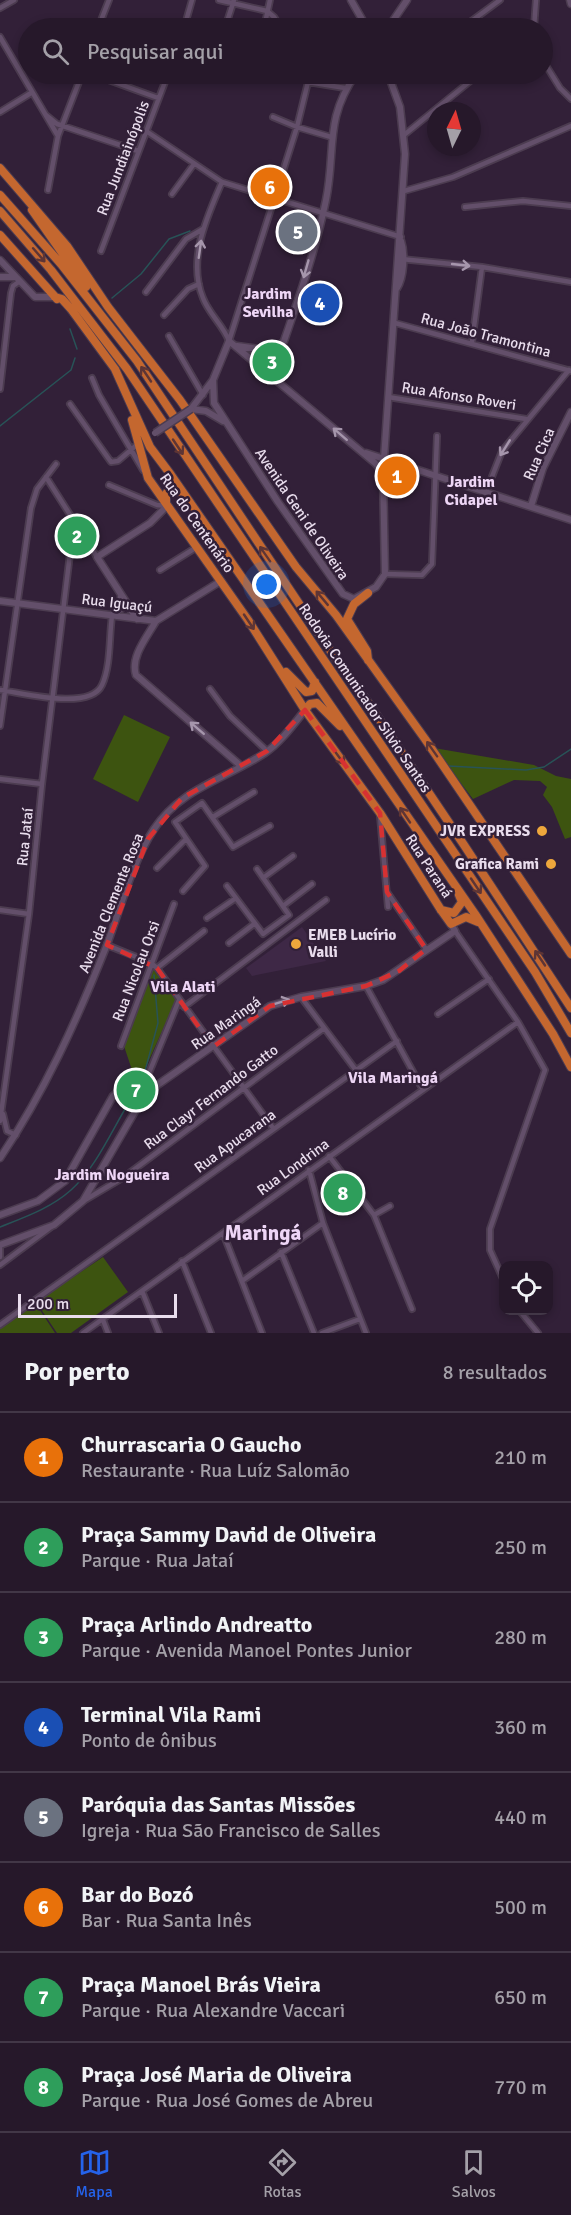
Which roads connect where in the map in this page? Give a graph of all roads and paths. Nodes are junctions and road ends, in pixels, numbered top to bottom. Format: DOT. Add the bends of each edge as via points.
graph roads {
  1 [pos="14,0"];
  2 [pos="109,0"];
  3 [pos="192,0"];
  4 [pos="219,0"];
  5 [pos="270,0"];
  6 [pos="351,0"];
  7 [pos="407,0"];
  8 [pos="500,0"];
  9 [pos="536,0"];
  10 [pos="234,2"];
  11 [pos="0,8"];
  12 [pos="267,11"];
  13 [pos="102,18"];
  14 [pos="187,18"];
  15 [pos="228,18"];
  16 [pos="266,18"];
  17 [pos="275,18"];
  18 [pos="361,18"];
  19 [pos="395,18"];
  20 [pos="476,18"];
  21 [pos="535,18"];
  22 [pos="0,37"];
  23 [pos="18,70"];
  24 [pos="553,76"];
  25 [pos="26,84"];
  26 [pos="78,84"];
  27 [pos="120,84"];
  28 [pos="164,84"];
  29 [pos="308,84"];
  30 [pos="320,84"];
  31 [pos="348,84"];
  32 [pos="392,84"];
  33 [pos="467,84"];
  34 [pos="345,88"];
  35 [pos="31,93"];
  36 [pos="159,98"];
  37 [pos="571,99"];
  38 [pos="41,111"];
  39 [pos="0,112"];
  40 [pos="273,117"];
  41 [pos="62,125"];
  42 [pos="571,126"];
  43 [pos="297,127"];
  44 [pos="146,131"];
  45 [pos="404,135"];
  46 [pos="58,136"];
  47 [pos="331,137"];
  48 [pos="138,151"];
  49 [pos="194,164"];
  50 [pos="0,170"];
  51 [pos="222,182"];
  52 [pos="48,190"];
  53 [pos="404,191"];
  54 [pos="172,194"];
  55 [pos="0,195"];
  56 [pos="274,198"];
  57 [pos="571,206"];
  58 [pos="465,207"];
  59 [pos="0,211"];
  60 [pos="323,213"];
  61 [pos="203,229"];
  62 [pos="0,235"];
  63 [pos="401,239"];
  64 [pos="101,251"];
  65 [pos="400,258"];
  66 [pos="0,260"];
  67 [pos="482,267"];
  68 [pos="0,277"];
  69 [pos="18,279"];
  70 [pos="571,282"];
  71 [pos="199,284"];
  72 [pos="146,292"];
  73 [pos="55,297"];
  74 [pos="164,315"];
  75 [pos="106,318"];
  76 [pos="395,323"];
  77 [pos="169,336"];
  78 [pos="228,341"];
  79 [pos="472,342"];
  80 [pos="237,346"];
  81 [pos="570,370"];
  82 [pos="92,378"];
  83 [pos="213,380"];
  84 [pos="0,389"];
  85 [pos="203,395"];
  86 [pos="388,397"];
  87 [pos="70,404"];
  88 [pos="191,409"];
  89 [pos="571,412"];
  90 [pos="526,419"];
  91 [pos="226,423"];
  92 [pos="155,433"];
  93 [pos="437,436"];
  94 [pos="143,439"];
  95 [pos="150,447"];
  96 [pos="131,450"];
  97 [pos="360,451"];
  98 [pos="384,458"];
  99 [pos="56,464"];
  100 [pos="383,473"];
  101 [pos="436,474"];
  102 [pos="46,477"];
  103 [pos="148,478"];
  104 [pos="109,485"];
  105 [pos="486,492"];
  106 [pos="184,494"];
  107 [pos="167,506"];
  108 [pos="531,506"];
  109 [pos="571,520"];
  110 [pos="74,521"];
  111 [pos="197,547"];
  112 [pos="91,548"];
  113 [pos="71,554"];
  114 [pos="97,557"];
  115 [pos="159,570"];
  116 [pos="385,574"];
  117 [pos="221,581"];
  118 [pos="368,593"];
  119 [pos="120,597"];
  120 [pos="0,601"];
  121 [pos="16,603"];
  122 [pos="64,609"];
  123 [pos="112,616"];
  124 [pos="137,619"];
  125 [pos="156,621"];
  126 [pos="266,647"];
  127 [pos="368,662"];
  128 [pos="315,682"];
  129 [pos="210,689"];
  130 [pos="2,691"];
  131 [pos="54,698"];
  132 [pos="305,710"];
  133 [pos="0,726"];
  134 [pos="361,750"];
  135 [pos="267,751"];
  136 [pos="241,766"];
  137 [pos="0,779"];
  138 [pos="42,784"];
  139 [pos="254,792"];
  140 [pos="185,796"];
  141 [pos="177,803"];
  142 [pos="192,808"];
  143 [pos="380,813"];
  144 [pos="184,814"];
  145 [pos="213,817"];
  146 [pos="270,826"];
  147 [pos="186,839"];
  148 [pos="293,856"];
  149 [pos="157,868"];
  150 [pos="256,869"];
  151 [pos="263,878"];
  152 [pos="451,880"];
  153 [pos="312,884"];
  154 [pos="227,886"];
  155 [pos="183,891"];
  156 [pos="387,892"];
  157 [pos="236,898"];
  158 [pos="326,900"];
  159 [pos="462,902"];
  160 [pos="174,904"];
  161 [pos="283,906"];
  162 [pos="388,907"];
  163 [pos="0,910"];
  164 [pos="441,910"];
  165 [pos="29,914"];
  166 [pos="462,917"];
  167 [pos="207,918"];
  168 [pos="281,921"];
  169 [pos="480,923"];
  170 [pos="254,924"];
  171 [pos="453,927"];
  172 [pos="273,928"];
  173 [pos="287,930"];
  174 [pos="204,931"];
  175 [pos="279,936"];
  176 [pos="229,943"];
  177 [pos="106,945"];
  178 [pos="426,949"];
  179 [pos="571,954"];
  180 [pos="151,963"];
  181 [pos="157,968"];
  182 [pos="489,979"];
  183 [pos="366,986"];
  184 [pos="311,995"];
  185 [pos="301,997"];
  186 [pos="179,1000"];
  187 [pos="184,1007"];
  188 [pos="309,1008"];
  189 [pos="571,1008"];
  190 [pos="438,1014"];
  191 [pos="518,1022"];
  192 [pos="323,1029"];
  193 [pos="571,1033"];
  194 [pos="397,1041"];
  195 [pos="121,1046"];
  196 [pos="213,1047"];
  197 [pos="571,1066"];
  198 [pos="355,1070"];
  199 [pos="144,1085"];
  200 [pos="125,1086"];
  201 [pos="243,1087"];
  202 [pos="423,1090"];
  203 [pos="146,1094"];
  204 [pos="126,1098"];
  205 [pos="141,1101"];
  206 [pos="107,1108"];
  207 [pos="3,1111"];
  208 [pos="0,1121"];
  209 [pos="273,1128"];
  210 [pos="16,1135"];
  211 [pos="329,1156"];
  212 [pos="0,1158"];
  213 [pos="103,1170"];
  214 [pos="309,1170"];
  215 [pos="124,1177"];
  216 [pos="83,1201"];
  217 [pos="390,1206"];
  218 [pos="0,1215"];
  219 [pos="374,1215"];
  220 [pos="323,1223"];
  221 [pos="54,1225"];
  222 [pos="223,1233"];
  223 [pos="0,1247"];
  224 [pos="281,1252"];
  225 [pos="0,1257"];
  226 [pos="182,1261"];
  227 [pos="0,1265"];
  228 [pos="499,1270"];
  229 [pos="242,1281"];
  230 [pos="142,1291"];
  231 [pos="412,1309"];
  232 [pos="522,1315"];
  233 [pos="360,1319"];
  234 [pos="103,1320"];
  235 [pos="0,1325"];
  236 [pos="83,1333"];
  237 [pos="108,1333"];
  238 [pos="159,1333"];
  239 [pos="210,1333"];
  240 [pos="262,1333"];
  241 [pos="314,1333"];
  242 [pos="322,1333"];
  243 [pos="366,1333"];
  244 [pos="538,1333"];
  1 -- 11 [label="street"];
  2 -- 13 [label="street"];
  3 -- 14 [label="street"];
  4 -- 10 [label="street"];
  5 -- 12 [label="street"];
  6 -- 18 [label="street"];
  7 -- 19 [label="street"];
  8 -- 20 [label="street"];
  9 -- 21 [label="street"];
  10 -- 12 [label="street"];
  10 -- 15 [label="street"];
  12 -- 16 [label="street"];
  12 -- 17 [label="street"];
  22 -- 23 [label="street"];
  24 -- 37 [label="street"];
  25 -- 35 [label="street"];
  26 -- 41 [label="street"];
  27 -- 36 [label="street"];
  28 -- 36 [label="street, Rua Jundiainópolis"];
  29 -- 43 [label="street"];
  30 -- 34 [label="street"];
  31 -- 34 [label="street"];
  32 -- 45 [label="street"];
  33 -- 45 [label="street"];
  34 -- 47 [label="street"];
  35 -- 38 [label="street"];
  35 -- 39 [label="street"];
  36 -- 44 [label="street, Rua Jundiainópolis"];
  38 -- 41 [label="street"];
  38 -- 46 [label="street"];
  40 -- 43 [label="street"];
  41 -- 46 [label="street"];
  41 -- 48 [label="street"];
  42 -- 53 [label="street" via="453,177"];
  43 -- 47 [label="street"];
  43 -- 56 [label="street"];
  44 -- 48 [label="street, Rua Jundiainópolis"];
  44 -- 49 [label="street"];
  45 -- 53 [label="street"];
  46 -- 52 [label="street"];
  47 -- 60 [label="street"];
  48 -- 64 [label="street, Rua Jundiainópolis"];
  49 -- 51 [label="street"];
  49 -- 54 [label="street"];
  50 -- 75 [label="highway" via="31,208"];
  127 -- 50 [label="highway, one-way" via="67,246"];
  51 -- 56 [label="street"];
  51 -- 61 [label="street"];
  53 -- 63 [label="street"];
  55 -- 75 [label="highway, Rodovia Comunicador Silvio Santos"];
  56 -- 60 [label="street"];
  56 -- 78 [label="street"];
  57 -- 58 [label="street" via="523,201"];
  59 -- 193 [label="highway, Rodovia Comunicador Silvio Santos, one-way" via="127,369 535,972"];
  60 -- 63 [label="street"];
  60 -- 80 [label="street, one-way" via="284,341 273,351"];
  71 -- 61 [label="street, one-way" via="198,254"];
  61 -- 72 [label="street" via="186,239"];
  62 -- 73 [label="highway"];
  63 -- 65 [label="street"];
  65 -- 67 [label="street, one-way"];
  65 -- 76 [label="street"];
  66 -- 69 [label="street"];
  67 -- 70 [label="street"];
  67 -- 79 [label="street"];
  68 -- 69 [label="street"];
  69 -- 73 [label="street" via="35,297"];
  69 -- 84 [label="street" via="11,293"];
  71 -- 74 [label="street" via="188,289"];
  71 -- 78 [label="street" via="209,312 224,329"];
  73 -- 94 [label="highway" via="108,365"];
  189 -- 75 [label="highway, Rodovia Comunicador Silvio Santos, one-way" via="465,845"];
  76 -- 79 [label="street, Rua João Tramontina"];
  76 -- 86 [label="street"];
  77 -- 85 [label="street"];
  78 -- 80 [label="street"];
  78 -- 83 [label="street"];
  79 -- 81 [label="street, Rua João Tramontina"];
  97 -- 80 [label="street, one-way"];
  81 -- 90 [label="street"];
  82 -- 96 [label="street, Rua do Centenário"];
  83 -- 85 [label="street"];
  83 -- 91 [label="street, Avenida Geni de Oliveira" via="212,398"];
  85 -- 88 [label="street"];
  86 -- 90 [label="street, Rua Afonso Roveri"];
  86 -- 98 [label="street"];
  87 -- 96 [label="street" via="111,462"];
  88 -- 91 [label="street" via="206,411"];
  88 -- 92 [label="street, bridge"];
  89 -- 108 [label="street, Rua Cica" via="543,468"];
  90 -- 105 [label="street, one-way" via="501,451"];
  91 -- 118 [label="street, Avenida Geni de Oliveira" via="343,594 354,599"];
  92 -- 94 [label="street"];
  92 -- 95 [label="street"];
  93 -- 101 [label="street"];
  94 -- 95 [label="highway"];
  94 -- 96 [label="street"];
  94 -- 103 [label="highway"];
  95 -- 106 [label="highway"];
  96 -- 103 [label="street, Rua do Centenário"];
  97 -- 98 [label="street"];
  97 -- 100 [label="street"];
  98 -- 100 [label="street"];
  98 -- 101 [label="street"];
  99 -- 102 [label="street"];
  100 -- 116 [label="street"];
  101 -- 105 [label="street"];
  101 -- 116 [label="street" via="430,568 417,576"];
  102 -- 110 [label="street"];
  102 -- 121 [label="street" via="31,508"];
  103 -- 107 [label="highway, Rua do Centenário"];
  104 -- 107 [label="street"];
  105 -- 108 [label="street"];
  106 -- 107 [label="highway" via="170,489 166,494"];
  106 -- 128 [label="highway"];
  107 -- 111 [label="highway, Rua do Centenário"];
  107 -- 114 [label="street" via="150,523"];
  108 -- 109 [label="street"];
  110 -- 112 [label="street"];
  110 -- 113 [label="street, Rua Jataí"];
  111 -- 115 [label="street"];
  111 -- 117 [label="highway, Rua do Centenário"];
  112 -- 113 [label="street" via="77,548"];
  112 -- 114 [label="street"];
  113 -- 122 [label="street, Rua Jataí"];
  114 -- 119 [label="street"];
  116 -- 118 [label="street"];
  117 -- 125 [label="street, Rua Iguaçú"];
  117 -- 126 [label="highway, Rua do Centenário, one-way"];
  118 -- 127 [label="highway" via="354,604 347,619 367,651"];
  119 -- 123 [label="street" via="122,608"];
  119 -- 124 [label="street"];
  120 -- 121 [label="street, Rua Iguaçú"];
  121 -- 122 [label="street, Rua Iguaçú"];
  121 -- 130 [label="street"];
  122 -- 123 [label="street, Rua Iguaçú"];
  122 -- 131 [label="street, Rua Jataí"];
  123 -- 124 [label="street, Rua Iguaçú"];
  123 -- 131 [label="street" via="102,685 97,692 81,699"];
  124 -- 125 [label="street, Rua Iguaçú"];
  136 -- 125 [label="street, one-way" via="136,675 136,658"];
  126 -- 128 [label="highway" via="306,692 312,692"];
  126 -- 132 [label="highway, Rua do Centenário"];
  179 -- 127 [label="highway, one-way"];
  128 -- 134 [label="highway"];
  129 -- 135 [label="street" via="230,716"];
  130 -- 131 [label="street"];
  130 -- 133 [label="street"];
  131 -- 138 [label="street, Rua Jataí"];
  132 -- 134 [label="highway" via="317,703"];
  132 -- 135 [label="street, Avenida Clemente Rosa"];
  132 -- 143 [label="highway, Rua Paraná, one-way"];
  152 -- 134 [label="highway, one-way"];
  135 -- 136 [label="street, Avenida Clemente Rosa"];
  136 -- 140 [label="street, Avenida Clemente Rosa"];
  137 -- 138 [label="street"];
  138 -- 165 [label="street, Rua Jataí"];
  139 -- 145 [label="street"];
  140 -- 141 [label="street, Avenida Clemente Rosa"];
  140 -- 142 [label="street"];
  141 -- 144 [label="street"];
  141 -- 177 [label="street, Avenida Clemente Rosa" via="148,839"];
  142 -- 144 [label="street"];
  142 -- 145 [label="street" via="202,803"];
  143 -- 156 [label="street"];
  143 -- 164 [label="highway, Rua Paraná"];
  144 -- 147 [label="street" via="175,822"];
  145 -- 146 [label="street" via="233,847"];
  147 -- 149 [label="street"];
  147 -- 155 [label="street" via="205,866"];
  148 -- 151 [label="street"];
  150 -- 151 [label="street"];
  151 -- 161 [label="street"];
  152 -- 159 [label="highway"];
  152 -- 169 [label="highway"];
  153 -- 161 [label="street"];
  154 -- 157 [label="street"];
  156 -- 162 [label="street"];
  156 -- 178 [label="street"];
  157 -- 167 [label="street"];
  157 -- 170 [label="street"];
  158 -- 173 [label="street"];
  159 -- 164 [label="highway" via="454,913"];
  159 -- 166 [label="highway"];
  160 -- 180 [label="street, Rua Nicolau Orsi"];
  161 -- 168 [label="street" via="289,915"];
  163 -- 165 [label="street"];
  164 -- 171 [label="highway, Rua Paraná"];
  165 -- 207 [label="street, Rua Jataí"];
  166 -- 169 [label="highway"];
  166 -- 171 [label="highway"];
  168 -- 172 [label="street"];
  168 -- 173 [label="street"];
  169 -- 197 [label="highway"];
  170 -- 172 [label="street" via="262,934"];
  170 -- 176 [label="street"];
  171 -- 178 [label="street, Rua Maringá"];
  171 -- 182 [label="street, Rua Paraná"];
  172 -- 175 [label="street"];
  173 -- 175 [label="street"];
  174 -- 181 [label="street"];
  175 -- 187 [label="street"];
  177 -- 180 [label="street"];
  177 -- 210 [label="street, Avenida Clemente Rosa" via="80,1009"];
  178 -- 183 [label="street, Rua Maringá" via="399,971"];
  180 -- 181 [label="street"];
  180 -- 195 [label="street, Rua Nicolau Orsi"];
  181 -- 186 [label="street"];
  182 -- 190 [label="street"];
  182 -- 191 [label="street, Rua Paraná"];
  183 -- 184 [label="street, Rua Maringá"];
  183 -- 194 [label="street"];
  184 -- 185 [label="street, Rua Maringá"];
  184 -- 188 [label="street"];
  185 -- 188 [label="street"];
  196 -- 185 [label="street, Rua Maringá, one-way" via="270,1006"];
  186 -- 187 [label="street"];
  186 -- 199 [label="street"];
  187 -- 196 [label="street"];
  188 -- 192 [label="street"];
  191 -- 202 [label="street, Rua Londrina"];
  191 -- 228 [label="street, Rua Paraná" via="544,1063 545,1076 490,1229 490,1250"];
  192 -- 198 [label="street"];
  192 -- 201 [label="street, Rua Clayr Fernando Gatto"];
  194 -- 198 [label="street, Rua Apucarana"];
  194 -- 202 [label="street"];
  196 -- 201 [label="street"];
  196 -- 203 [label="street, Rua Maringá"];
  198 -- 209 [label="street, Rua Apucarana"];
  199 -- 200 [label="street" via="136,1080"];
  199 -- 203 [label="street"];
  200 -- 204 [label="street"];
  200 -- 206 [label="street" via="116,1092"];
  201 -- 209 [label="street"];
  201 -- 215 [label="street, Rua Clayr Fernando Gatto"];
  202 -- 211 [label="street, Rua Londrina"];
  203 -- 205 [label="street"];
  204 -- 205 [label="street" via="135,1103"];
  204 -- 206 [label="street"];
  205 -- 213 [label="street"];
  206 -- 218 [label="street" via="65,1181 38,1201"];
  207 -- 208 [label="street, Rua Jataí"];
  207 -- 210 [label="street" via="7,1131"];
  209 -- 235 [label="street, Rua Apucarana"];
  210 -- 212 [label="street, Avenida Clemente Rosa"];
  211 -- 214 [label="street, Rua Londrina"];
  211 -- 219 [label="street"];
  213 -- 215 [label="street" via="112,1177"];
  213 -- 216 [label="street"];
  214 -- 220 [label="street"];
  214 -- 222 [label="street, Rua Londrina"];
  215 -- 216 [label="street, Rua Clayr Fernando Gatto"];
  216 -- 221 [label="street, Rua Clayr Fernando Gatto"];
  217 -- 219 [label="street"];
  219 -- 231 [label="street"];
  220 -- 224 [label="street"];
  220 -- 233 [label="street"];
  221 -- 223 [label="street, Rua Clayr Fernando Gatto"];
  221 -- 227 [label="street, Rua Clayr Fernando Gatto"];
  222 -- 226 [label="street, Rua Londrina"];
  222 -- 229 [label="street"];
  223 -- 225 [label="street"];
  224 -- 229 [label="street"];
  224 -- 241 [label="street"];
  226 -- 230 [label="street, Rua Londrina"];
  226 -- 239 [label="street"];
  229 -- 240 [label="street"];
  230 -- 234 [label="street, Rua Londrina"];
  230 -- 238 [label="street"];
  232 -- 244 [label="street"];
  233 -- 242 [label="street"];
  233 -- 243 [label="street"];
  234 -- 236 [label="street, Rua Londrina"];
  234 -- 237 [label="street"];
}
